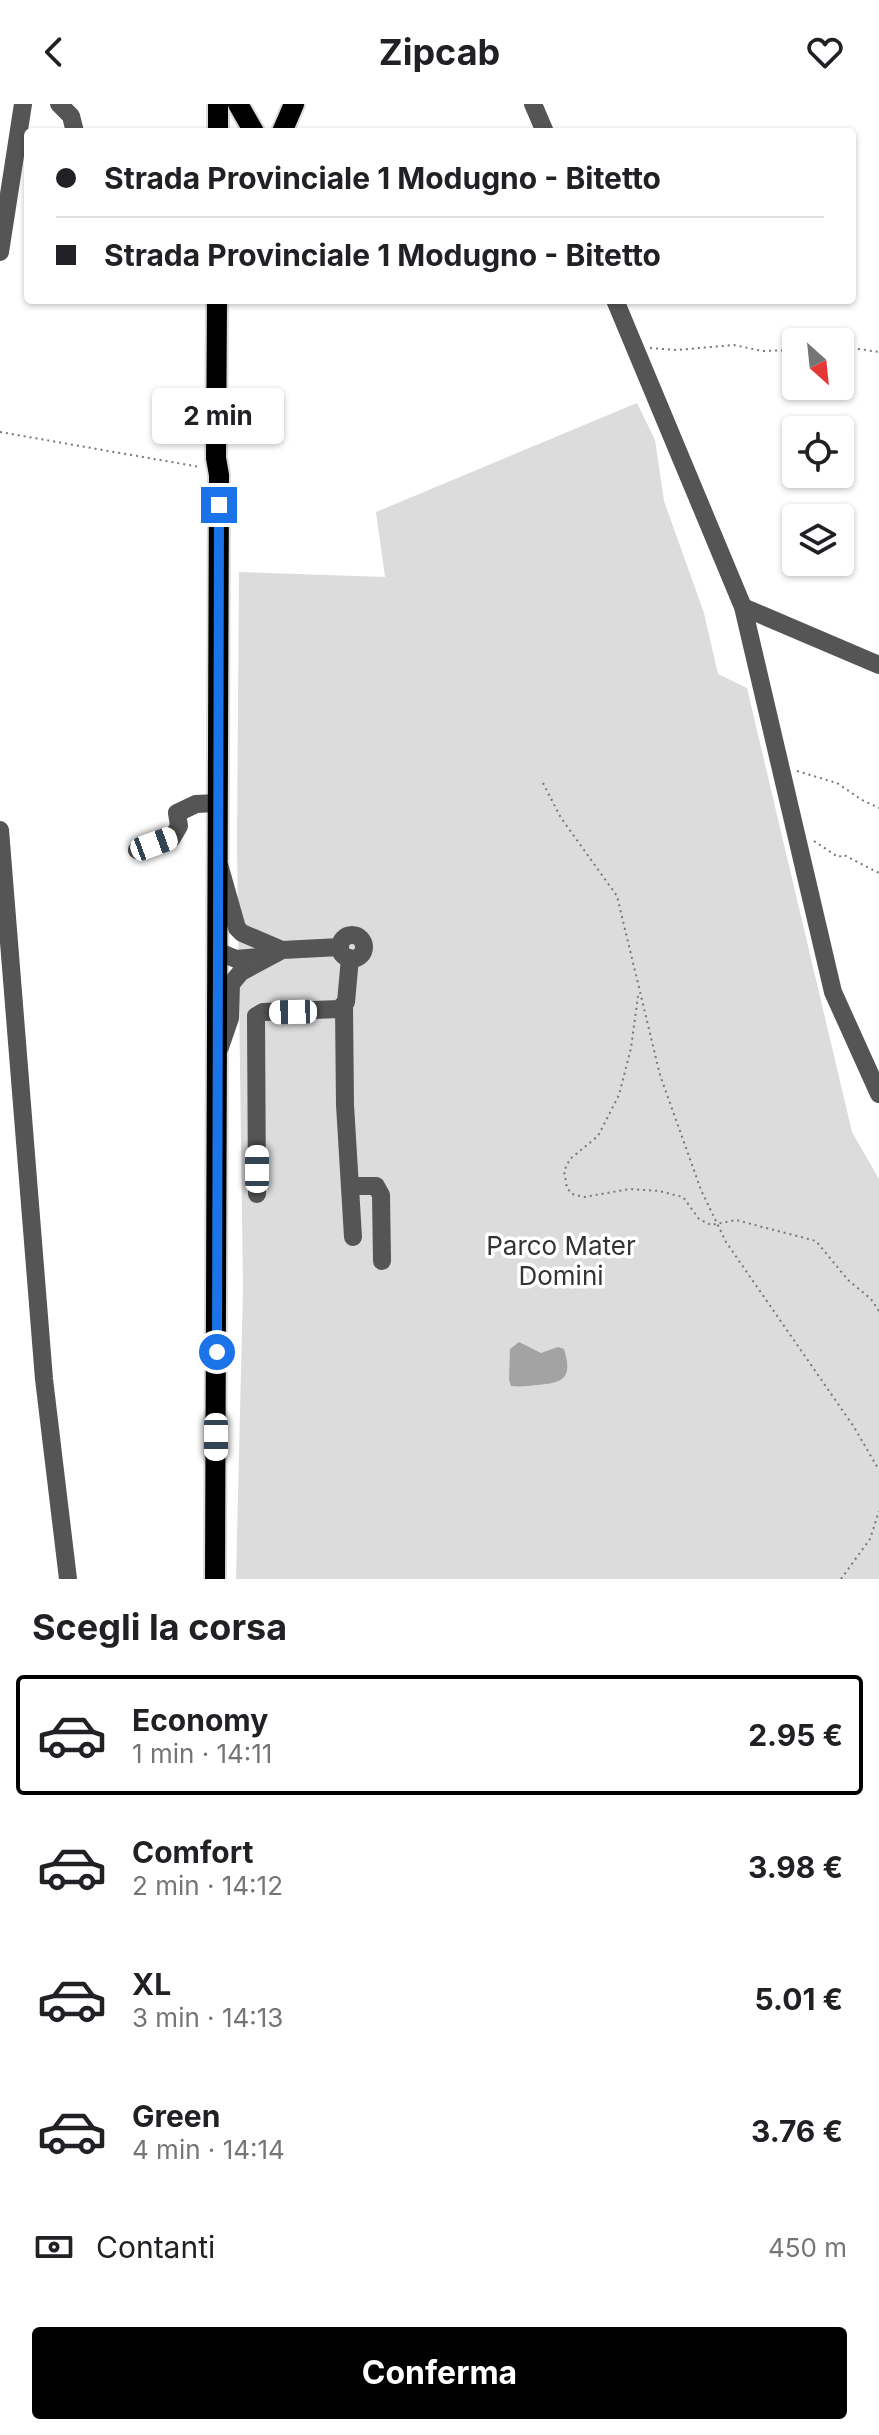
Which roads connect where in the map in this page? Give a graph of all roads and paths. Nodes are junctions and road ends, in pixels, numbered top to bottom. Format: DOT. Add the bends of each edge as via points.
graph roads {
  1 [pos="23,104"];
  2 [pos="59,104"];
  3 [pos="238,104"];
  4 [pos="282,104"];
  5 [pos="294,104"];
  6 [pos="533,104"];
  7 [pos="218,107"];
  8 [pos="74,128"];
  9 [pos="218,128"];
  10 [pos="227,128"];
  11 [pos="252,128"];
  12 [pos="272,128"];
  13 [pos="284,128"];
  14 [pos="543,128"];
  15 [pos="0,252"];
  16 [pos="221,304"];
  17 [pos="617,304"];
  18 [pos="636,350"];
  19 [pos="782,350"];
  20 [pos="854,350"];
  21 [pos="879,352"];
  22 [pos="0,432"];
  23 [pos="219,475"];
  24 [pos="743,607"];
  25 [pos="879,665"];
  26 [pos="780,767"];
  27 [pos="543,783"];
  28 [pos="218,803"];
  29 [pos="879,808"];
  30 [pos="0,830"];
  31 [pos="795,833"];
  32 [pos="137,850"];
  33 [pos="218,863"];
  34 [pos="879,873"];
  35 [pos="271,950"];
  36 [pos="217,951"];
  37 [pos="639,993"];
  38 [pos="344,1006"];
  39 [pos="218,1053"];
  40 [pos="879,1094"];
  41 [pos="350,1186"];
  42 [pos="257,1194"];
  43 [pos="717,1224"];
  44 [pos="353,1237"];
  45 [pos="382,1261"];
  46 [pos="879,1311"];
  47 [pos="879,1470"];
  48 [pos="879,1511"];
  49 [pos="68,1579"];
  50 [pos="215,1579"];
  51 [pos="841,1579"];
  1 -- 15 [label="street"];
  2 -- 8 [label="street"];
  3 -- 11 [label="main road"];
  4 -- 12 [label="main road"];
  5 -- 13 [label="main road"];
  6 -- 14 [label="street"];
  7 -- 9 [label="main road"];
  7 -- 10 [label="main road"];
  16 -- 23 [label="main road"];
  17 -- 18 [label="street"];
  18 -- 19 [label="path" via="734,345"];
  18 -- 24 [label="street"];
  20 -- 21 [label="path"];
  22 -- 23 [label="path" via="196,465"];
  23 -- 28 [label="main road"];
  24 -- 25 [label="street"];
  24 -- 26 [label="street"];
  26 -- 29 [label="path" via="837,783"];
  26 -- 31 [label="street"];
  27 -- 37 [label="path" via="561,818 617,896"];
  28 -- 32 [label="street" via="196,804 177,813 179,826 172,838"];
  28 -- 33 [label="main road"];
  30 -- 49 [label="street" via="44,1379"];
  31 -- 34 [label="path"];
  31 -- 40 [label="street" via="838,1007"];
  33 -- 35 [label="street" via="233,923"];
  33 -- 36 [label="main road"];
  35 -- 36 [label="street" via="252,943"];
  35 -- 38 [label="street" via="345,953"];
  35 -- 39 [label="street" via="231,984 230,1018"];
  36 -- 39 [label="main road"];
  37 -- 43 [label="path" via="660,1075"];
  37 -- 43 [label="path" via="619,1095 598,1136 570,1159 564,1171 567,1188 584,1197 630,1189 659,1191 683,1197 699,1219"];
  38 -- 41 [label="street"];
  38 -- 42 [label="street" via="256,1016"];
  39 -- 50 [label="main road"];
  41 -- 44 [label="street"];
  41 -- 45 [label="street" via="376,1186 381,1195"];
  43 -- 46 [label="path" via="736,1220 816,1241"];
  43 -- 47 [label="path"];
  48 -- 51 [label="path" via="870,1539"];
}
